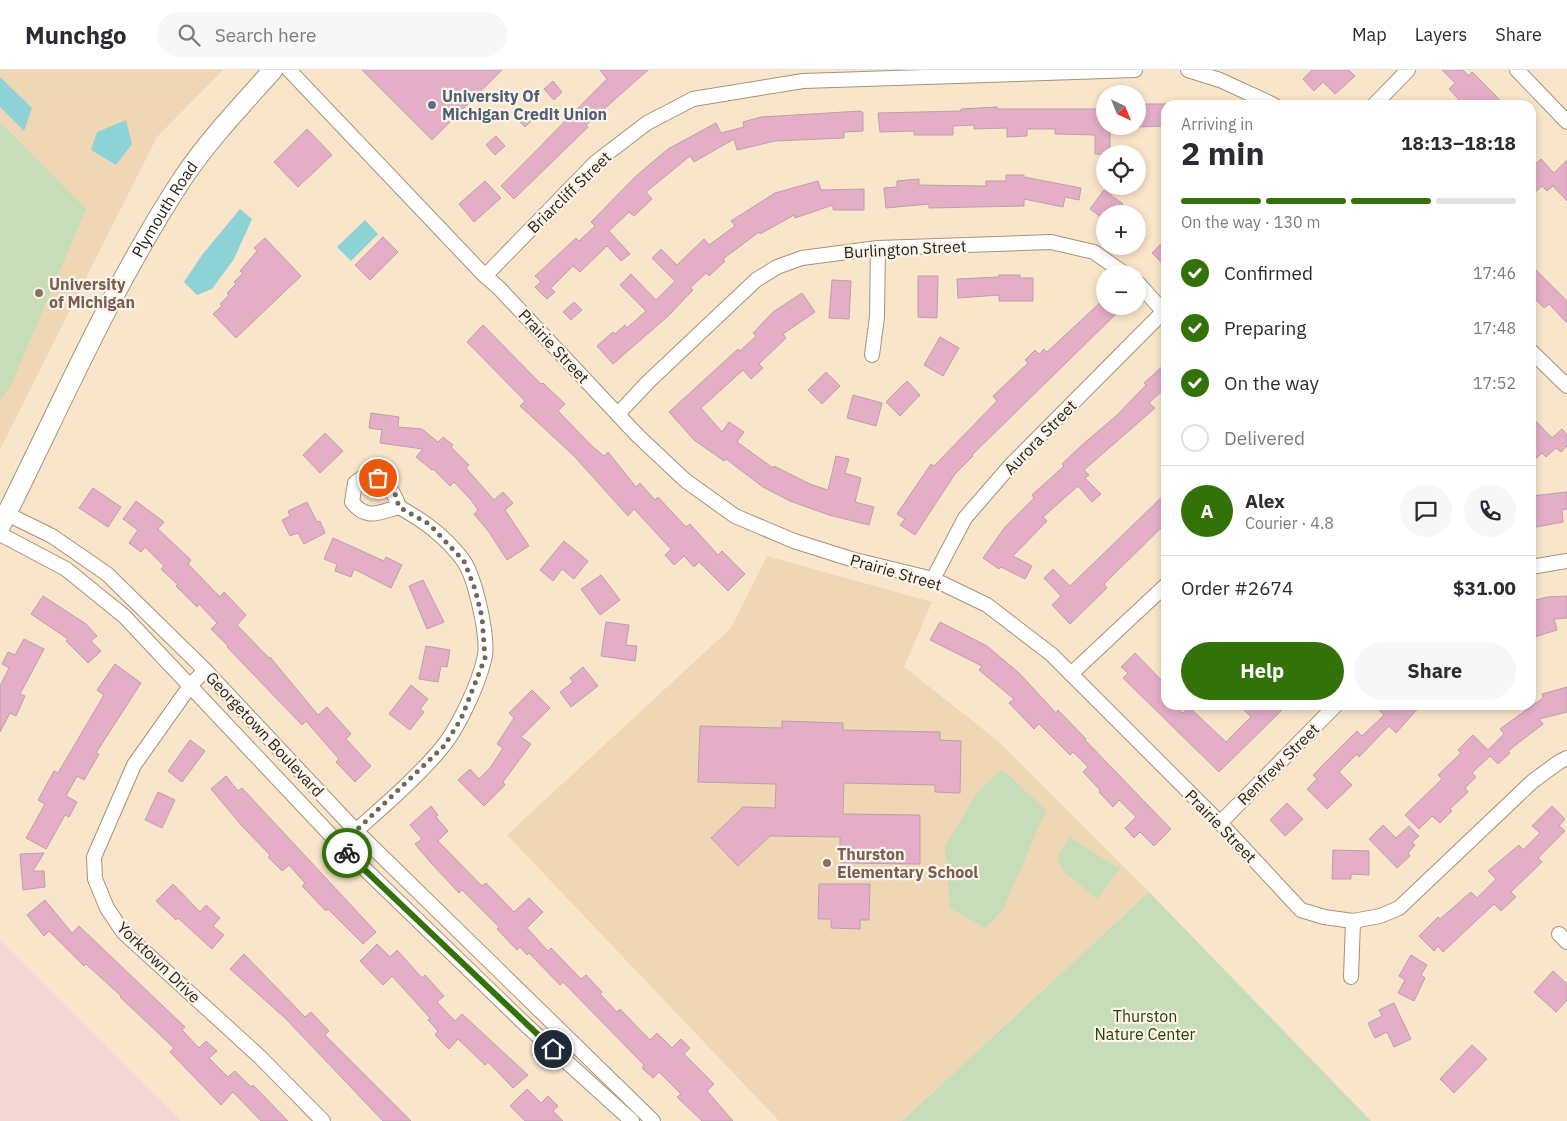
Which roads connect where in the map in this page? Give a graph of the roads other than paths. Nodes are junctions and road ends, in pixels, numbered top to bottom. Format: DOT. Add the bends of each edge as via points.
graph roads {
  1 [pos="272,70"];
  2 [pos="289,70"];
  3 [pos="1135,70"];
  4 [pos="1188,70"];
  5 [pos="1408,70"];
  6 [pos="1517,70"];
  7 [pos="1263,100"];
  8 [pos="1379,100"];
  9 [pos="1567,122"];
  10 [pos="878,248"];
  11 [pos="1112,265"];
  12 [pos="485,276"];
  13 [pos="1146,291"];
  14 [pos="1161,307"];
  15 [pos="1161,315"];
  16 [pos="872,355"];
  17 [pos="1536,356"];
  18 [pos="1567,386"];
  19 [pos="618,414"];
  20 [pos="399,507"];
  21 [pos="3,520"];
  22 [pos="0,534"];
  23 [pos="1567,561"];
  24 [pos="1536,566"];
  25 [pos="933,579"];
  26 [pos="1161,590"];
  27 [pos="205,670"];
  28 [pos="1072,674"];
  29 [pos="190,686"];
  30 [pos="1331,710"];
  31 [pos="1567,758"];
  32 [pos="1220,823"];
  33 [pos="356,831"];
  34 [pos="340,846"];
  35 [pos="1353,921"];
  36 [pos="506,976"];
  37 [pos="1351,977"];
  38 [pos="491,991"];
  39 [pos="605,1072"];
  40 [pos="592,1085"];
  41 [pos="323,1121"];
  42 [pos="632,1121"];
  43 [pos="653,1121"];
  1 -- 21 [label="main road, Plymouth Road" via="221,128 184,177 135,258"];
  2 -- 12 [label="street, Prairie Street"];
  3 -- 12 [label="street, Briarcliff Street" via="803,81 693,99 647,123 596,162"];
  4 -- 7 [label="street" via="1220,80"];
  5 -- 8 [label="street"];
  6 -- 9 [label="street"];
  10 -- 11 [label="street, Burlington Street" via="1051,242 1094,252"];
  10 -- 16 [label="street" via="877,317"];
  10 -- 19 [label="street, Burlington Street" via="802,258 777,267 756,280"];
  12 -- 19 [label="street, Prairie Street"];
  13 -- 14 [label="street"];
  15 -- 25 [label="street, Aurora Street" via="1010,466 965,518"];
  17 -- 18 [label="street"];
  19 -- 25 [label="street, Prairie Street" via="686,481 735,516 794,541"];
  20 -- 33 [label="street" via="429,524 464,561 482,617 485,658 461,719 444,746"];
  21 -- 27 [label="street, Georgetown Boulevard" via="52,536 107,574"];
  22 -- 29 [label="street, Georgetown Boulevard" via="59,565 89,586 124,616"];
  23 -- 24 [label="street"];
  25 -- 28 [label="street, Prairie Street" via="987,605"];
  26 -- 28 [label="street"];
  27 -- 29 [label="street, Yorktown Drive"];
  27 -- 33 [label="street, Georgetown Boulevard"];
  28 -- 32 [label="street, Prairie Street"];
  29 -- 34 [label="street, Georgetown Boulevard"];
  29 -- 41 [label="street, Yorktown Drive" via="134,765 94,857 95,879 107,908 123,932 260,1057"];
  30 -- 32 [label="street, Renfrew Street"];
  31 -- 35 [label="street, Prairie Street" via="1533,781 1399,908 1380,916"];
  32 -- 35 [label="street, Prairie Street" via="1301,910"];
  33 -- 34 [label="street"];
  33 -- 36 [label="street, Georgetown Boulevard"];
  34 -- 38 [label="street, Georgetown Boulevard"];
  35 -- 37 [label="street"];
  36 -- 38 [label="street"];
  36 -- 39 [label="street, Georgetown Boulevard"];
  38 -- 40 [label="street, Georgetown Boulevard"];
  39 -- 40 [label="street"];
  39 -- 43 [label="street, Georgetown Boulevard"];
  40 -- 42 [label="street, Georgetown Boulevard"];
}
